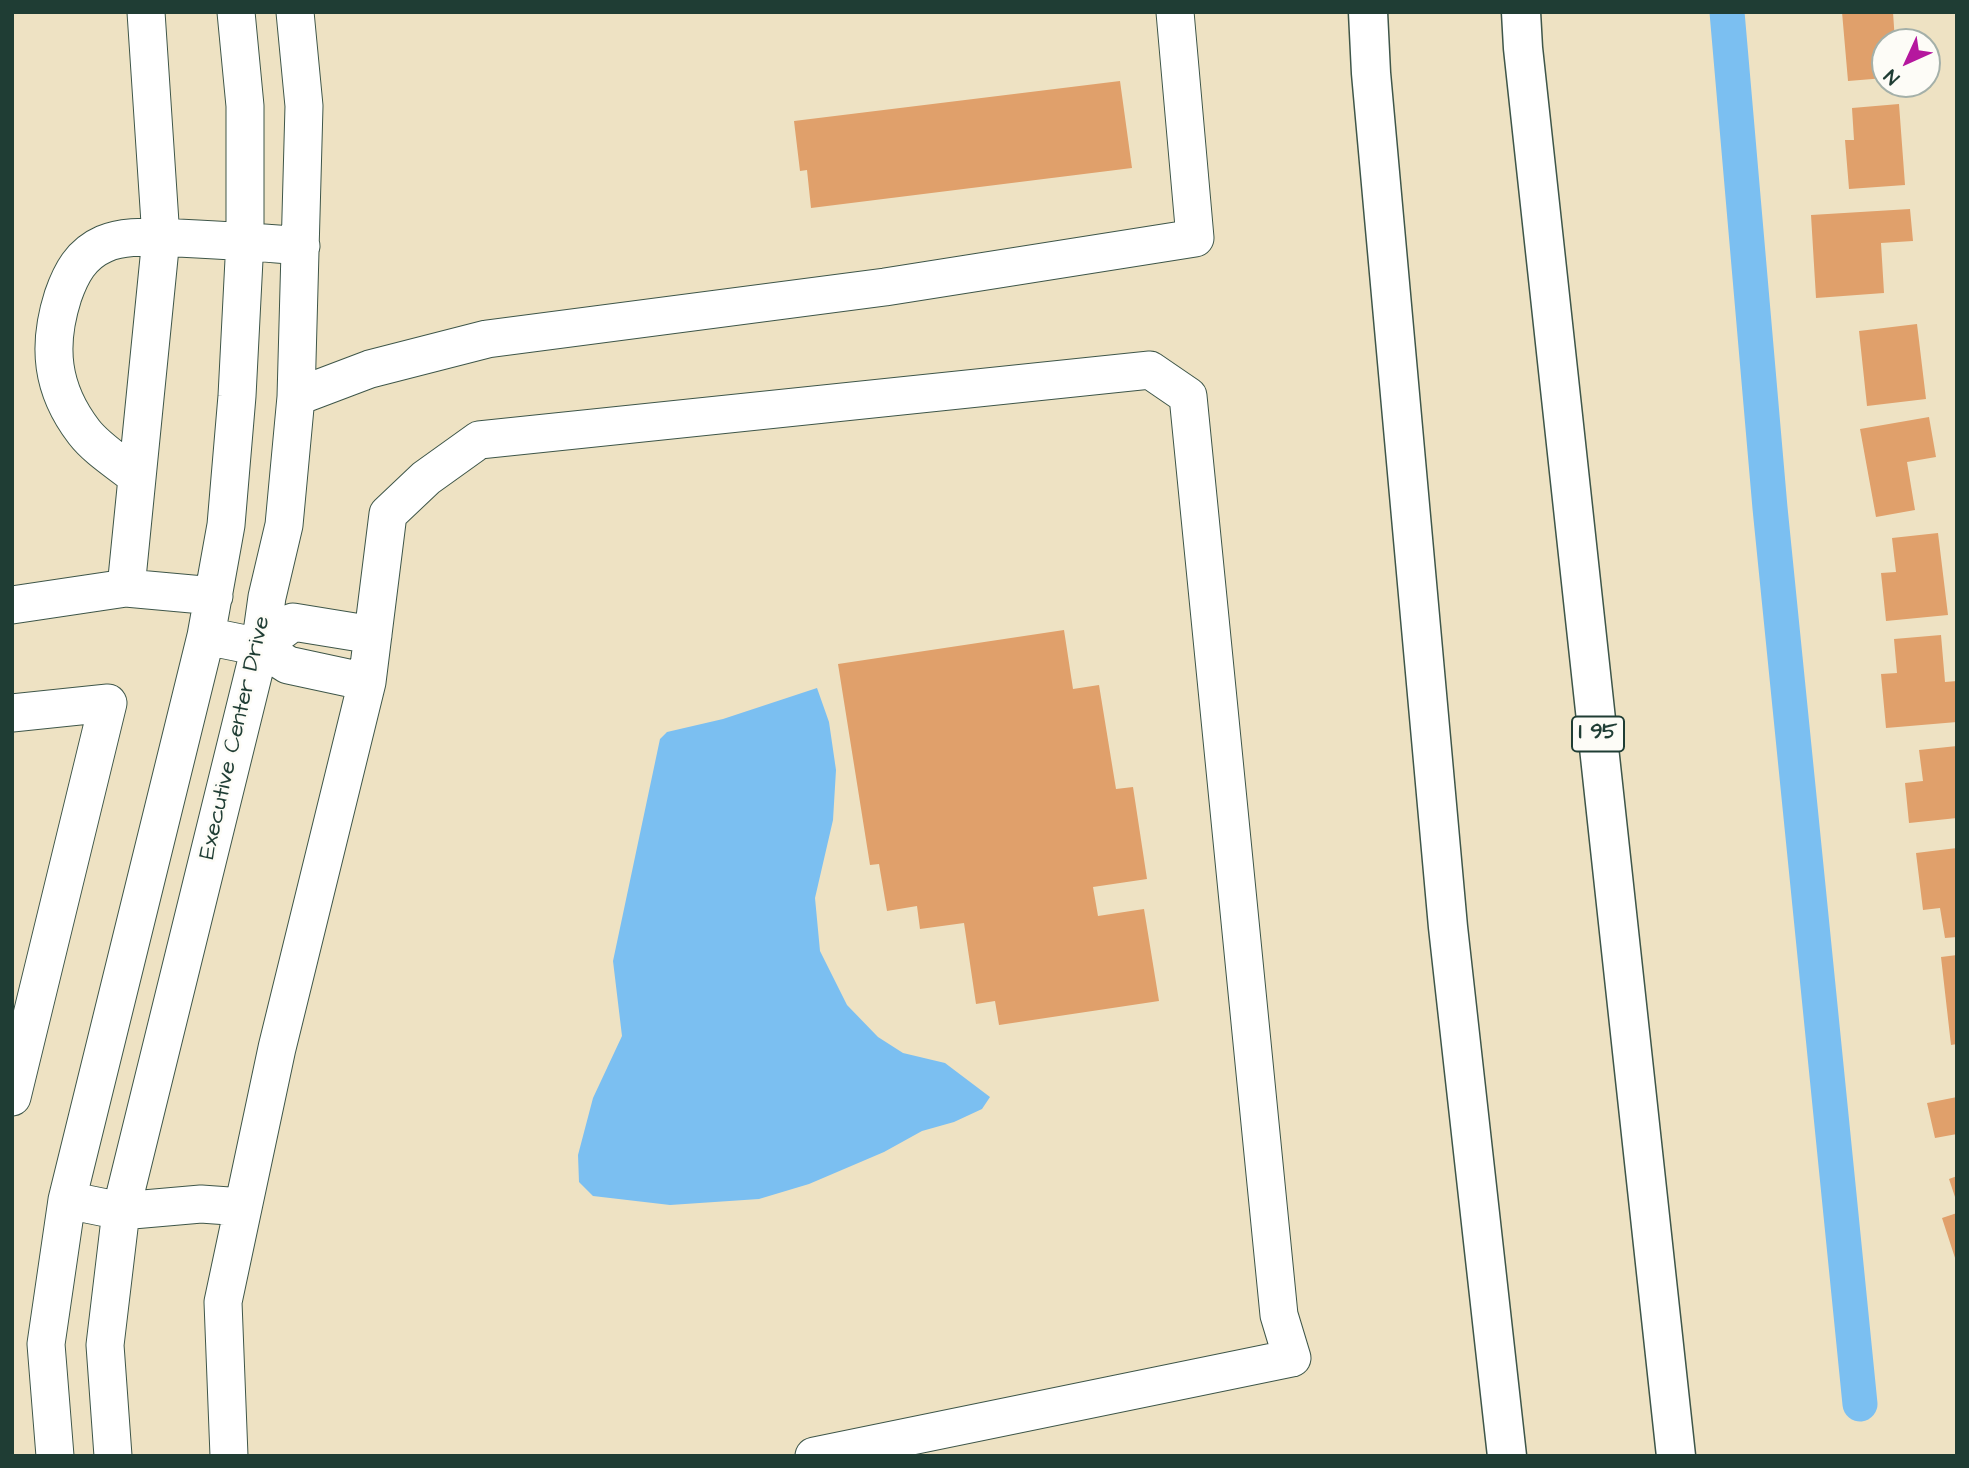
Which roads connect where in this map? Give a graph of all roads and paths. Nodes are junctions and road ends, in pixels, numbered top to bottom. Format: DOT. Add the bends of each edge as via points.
graph roads {
  1 [pos="146,12"];
  2 [pos="236,12"];
  3 [pos="295,12"];
  4 [pos="1175,12"];
  5 [pos="1368,12"];
  6 [pos="1521,12"];
  7 [pos="161,238"];
  8 [pos="246,240"];
  9 [pos="301,246"];
  10 [pos="296,397"];
  11 [pos="137,477"];
  12 [pos="126,587"];
  13 [pos="214,596"];
  14 [pos="12,605"];
  15 [pos="373,635"];
  16 [pos="206,636"];
  17 [pos="260,647"];
  18 [pos="367,682"];
  19 [pos="12,713"];
  20 [pos="20,1029"];
  21 [pos="12,1097"];
  22 [pos="67,1200"];
  23 [pos="243,1207"];
  24 [pos="121,1211"];
  25 [pos="55,1456"];
  26 [pos="113,1456"];
  27 [pos="229,1456"];
  28 [pos="814,1456"];
  29 [pos="1507,1456"];
  30 [pos="1676,1456"];
  1 -- 7 [label="street"];
  2 -- 8 [label="street" via="245,106"];
  3 -- 9 [label="street, Executive Center Drive" via="304,106"];
  4 -- 10 [label="street" via="1195,239 885,287 487,339 370,369"];
  5 -- 29 [label="highway" via="1448,927"];
  6 -- 30 [label="highway, I 95"];
  7 -- 8 [label="street"];
  7 -- 11 [label="street"];
  7 -- 11 [label="street" via="106,243 88,253 75,268 54,323 54,363 64,401 85,434"];
  8 -- 9 [label="street"];
  8 -- 13 [label="street" via="226,525"];
  9 -- 10 [label="street, Executive Center Drive"];
  10 -- 17 [label="street, Executive Center Drive" via="284,525"];
  11 -- 12 [label="street"];
  12 -- 13 [label="street"];
  12 -- 14 [label="street"];
  13 -- 16 [label="street"];
  15 -- 17 [label="street" via="293,622"];
  15 -- 18 [label="street"];
  15 -- 28 [label="street" via="388,514 426,478 478,440 1150,370 1188,396 1279,1315 1292,1358"];
  16 -- 17 [label="street"];
  16 -- 22 [label="street"];
  17 -- 18 [label="street" via="288,665"];
  17 -- 24 [label="street, Executive Center Drive"];
  18 -- 23 [label="street"];
  19 -- 20 [label="street" via="108,703"];
  20 -- 21 [label="street"];
  22 -- 24 [label="street"];
  22 -- 25 [label="street" via="47,1344"];
  23 -- 24 [label="street" via="201,1204"];
  23 -- 27 [label="street" via="223,1302"];
  24 -- 26 [label="street, Executive Center Drive" via="105,1345"];
}
